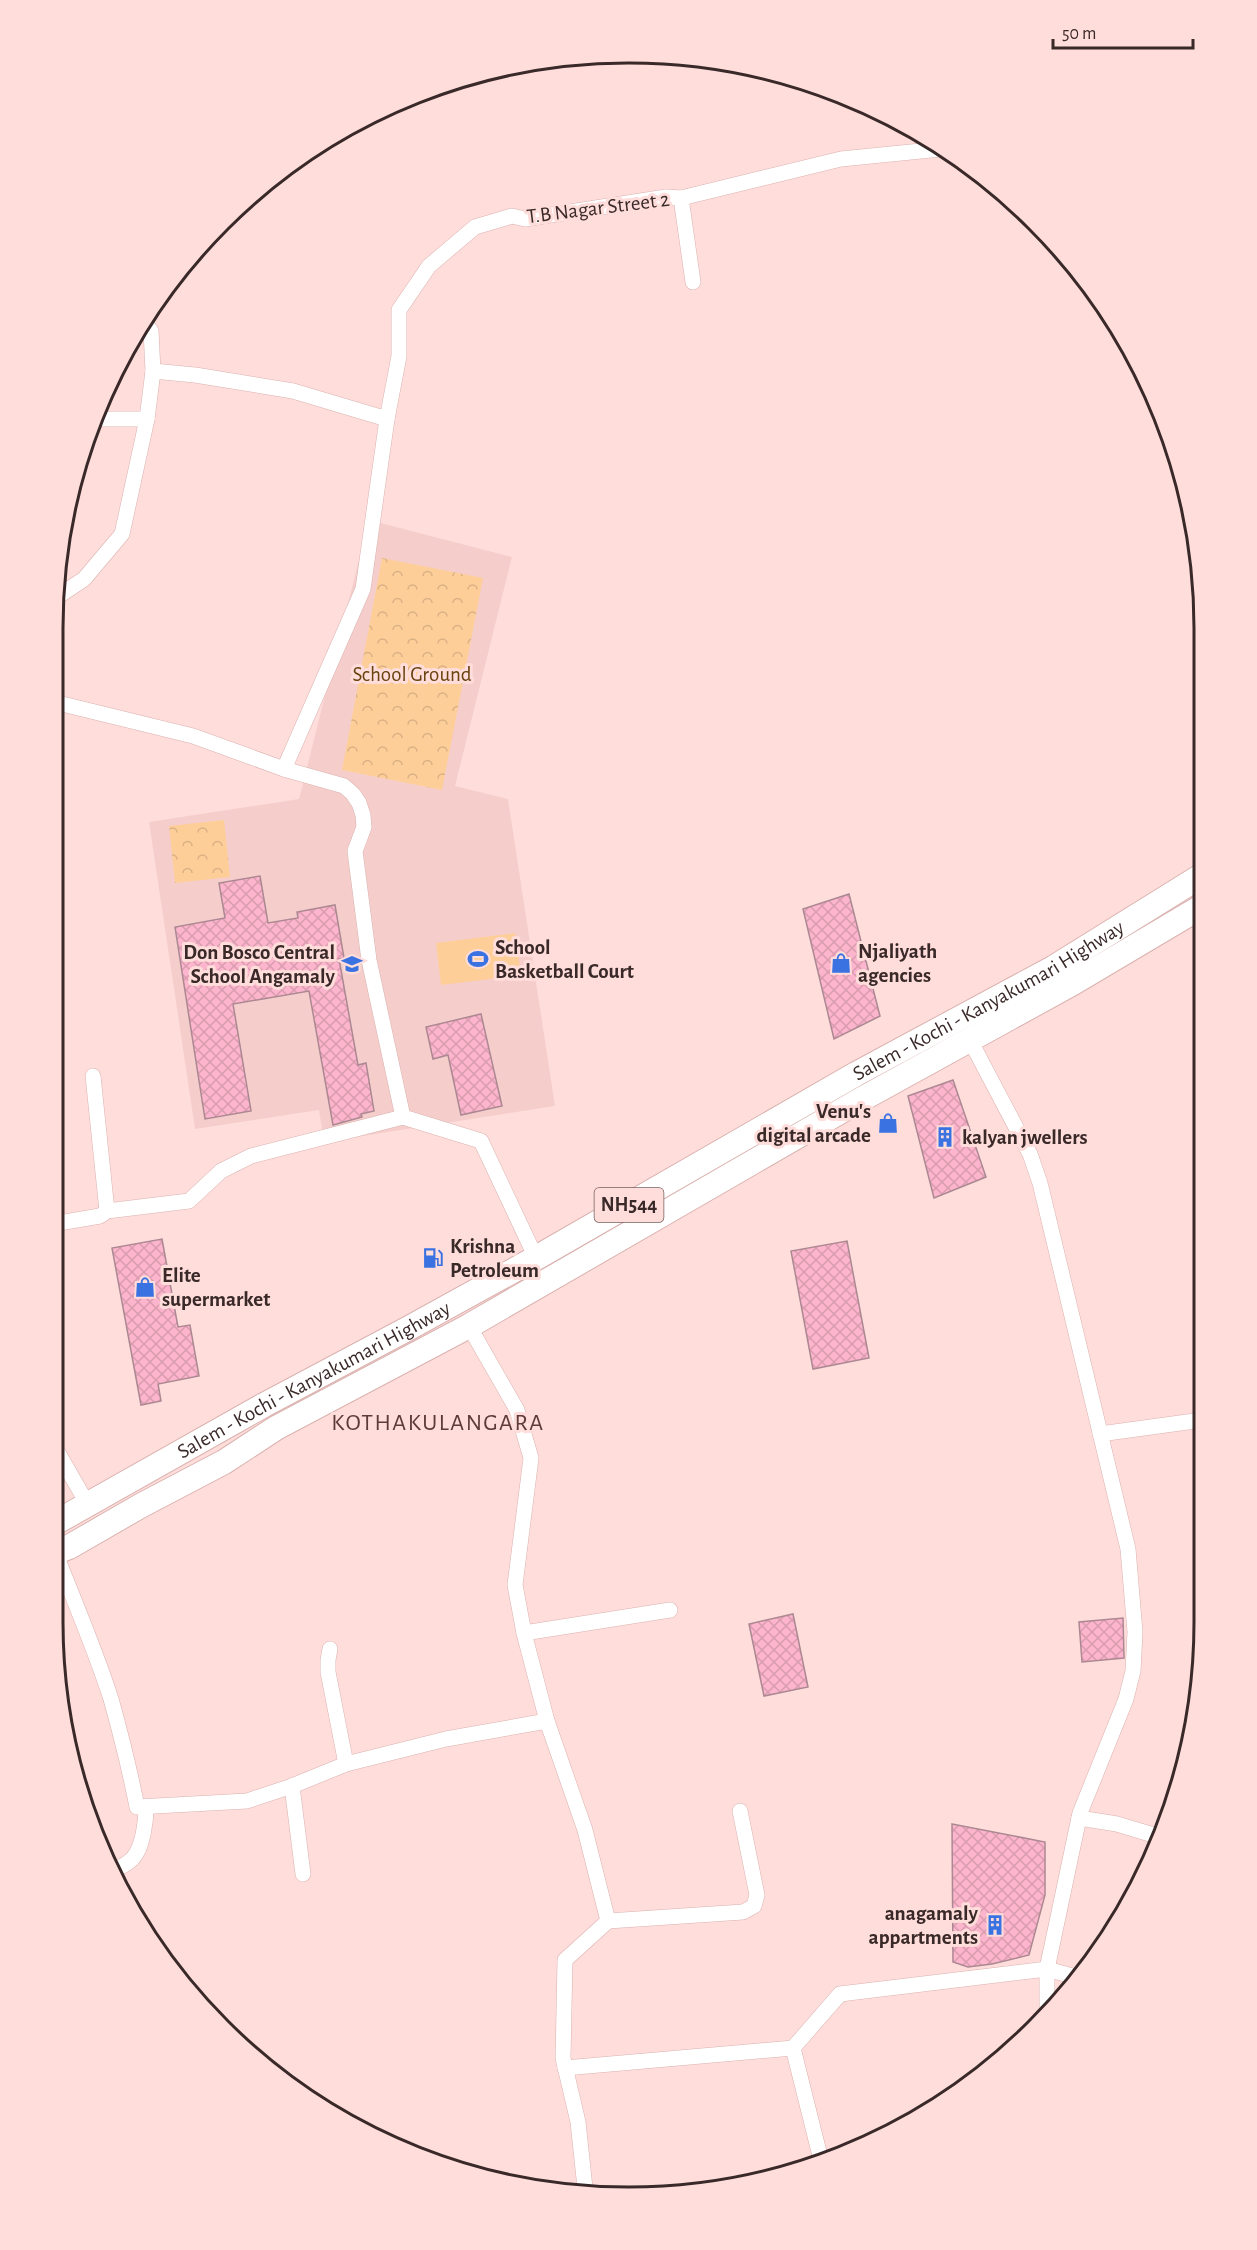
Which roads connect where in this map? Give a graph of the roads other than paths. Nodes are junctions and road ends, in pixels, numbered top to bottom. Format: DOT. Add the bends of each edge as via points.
graph roads {
  1 [pos="930,150"];
  2 [pos="681,198"];
  3 [pos="693,282"];
  4 [pos="149,329"];
  5 [pos="153,371"];
  6 [pos="103,419"];
  7 [pos="147,419"];
  8 [pos="387,419"];
  9 [pos="64,592"];
  10 [pos="63,704"];
  11 [pos="284,770"];
  12 [pos="1194,880"];
  13 [pos="1194,910"];
  14 [pos="970,1040"];
  15 [pos="93,1076"];
  16 [pos="403,1117"];
  17 [pos="107,1210"];
  18 [pos="63,1222"];
  19 [pos="536,1258"];
  20 [pos="469,1326"];
  21 [pos="1194,1421"];
  22 [pos="1100,1434"];
  23 [pos="63,1461"];
  24 [pos="88,1505"];
  25 [pos="63,1519"];
  26 [pos="63,1549"];
  27 [pos="63,1575"];
  28 [pos="670,1610"];
  29 [pos="524,1633"];
  30 [pos="330,1649"];
  31 [pos="547,1721"];
  32 [pos="346,1764"];
  33 [pos="292,1786"];
  34 [pos="146,1807"];
  35 [pos="740,1811"];
  36 [pos="1079,1818"];
  37 [pos="1152,1835"];
  38 [pos="119,1868"];
  39 [pos="303,1874"];
  40 [pos="608,1921"];
  41 [pos="1047,1969"];
  42 [pos="1069,1975"];
  43 [pos="1047,2001"];
  44 [pos="794,2048"];
  45 [pos="565,2068"];
  46 [pos="819,2153"];
  47 [pos="585,2185"];
  1 -- 2 [label="street, T.B Nagar Street 2" via="841,159"];
  2 -- 3 [label="street"];
  2 -- 8 [label="street, T.B Nagar Street 2" via="525,219 512,216 476,227 429,266 399,310 399,356"];
  4 -- 5 [label="street"];
  5 -- 7 [label="street"];
  5 -- 8 [label="street" via="293,392"];
  6 -- 7 [label="street"];
  7 -- 9 [label="street" via="122,534 84,579"];
  8 -- 11 [label="street, T.B Nagar Street 2" via="363,589"];
  10 -- 11 [label="street" via="193,736"];
  11 -- 16 [label="street" via="344,786 363,814 364,827 355,851 368,949"];
  12 -- 19 [label="highway, Salem - Kochi - Kanyakumari Highway / NH544" via="1053,968 856,1074"];
  13 -- 14 [label="highway, Salem - Kochi - Kanyakumari Highway / NH544"];
  14 -- 20 [label="highway, Salem - Kochi - Kanyakumari Highway / NH544"];
  14 -- 22 [label="street" via="1036,1168"];
  15 -- 17 [label="street"];
  16 -- 17 [label="street" via="251,1156 221,1172 189,1201"];
  16 -- 19 [label="street" via="481,1141"];
  17 -- 18 [label="street" via="100,1216"];
  19 -- 24 [label="highway, Salem - Kochi - Kanyakumari Highway / NH544"];
  20 -- 26 [label="highway, Salem - Kochi - Kanyakumari Highway / NH544" via="295,1417 224,1462"];
  20 -- 29 [label="street" via="517,1410 531,1458 515,1585"];
  21 -- 22 [label="street"];
  22 -- 36 [label="street" via="1128,1548 1134,1661 1126,1699"];
  23 -- 24 [label="street"];
  24 -- 25 [label="highway, Salem - Kochi - Kanyakumari Highway / NH544"];
  27 -- 34 [label="street" via="110,1699 137,1807"];
  28 -- 29 [label="street"];
  29 -- 31 [label="street"];
  30 -- 32 [label="street" via="328,1672"];
  31 -- 32 [label="street" via="447,1739"];
  31 -- 40 [label="street" via="585,1830"];
  32 -- 33 [label="street"];
  33 -- 34 [label="street" via="247,1801"];
  33 -- 39 [label="street"];
  34 -- 38 [label="street" via="140,1843 133,1858"];
  35 -- 40 [label="street" via="757,1894 754,1906 743,1912"];
  36 -- 37 [label="street"];
  36 -- 41 [label="street"];
  40 -- 45 [label="street" via="565,1960"];
  41 -- 42 [label="street"];
  41 -- 43 [label="street"];
  41 -- 44 [label="street" via="840,1994"];
  44 -- 45 [label="street"];
  44 -- 46 [label="street"];
  45 -- 47 [label="street" via="578,2122"];
}
